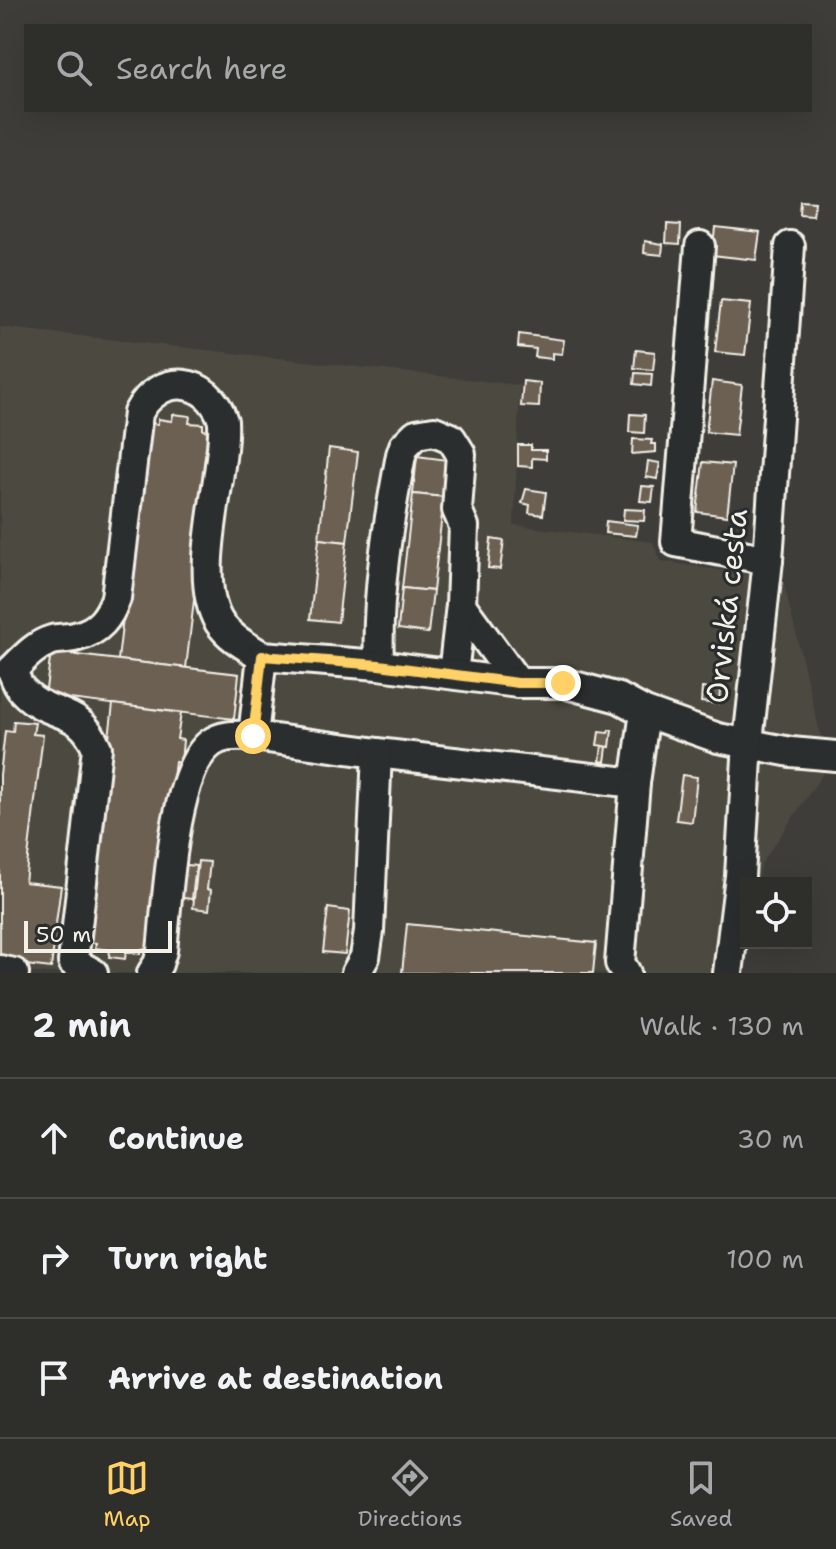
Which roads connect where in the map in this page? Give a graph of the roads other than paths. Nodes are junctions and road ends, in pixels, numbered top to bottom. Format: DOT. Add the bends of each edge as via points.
graph roads {
  1 [pos="700,246"];
  2 [pos="790,246"];
  3 [pos="768,560"];
  4 [pos="461,605"];
  5 [pos="262,656"];
  6 [pos="379,665"];
  7 [pos="6,669"];
  8 [pos="453,674"];
  9 [pos="518,683"];
  10 [pos="645,712"];
  11 [pos="253,736"];
  12 [pos="748,742"];
  13 [pos="377,753"];
  14 [pos="836,756"];
  15 [pos="635,783"];
  16 [pos="74,969"];
  17 [pos="0,970"];
  18 [pos="14,973"];
  19 [pos="152,973"];
  20 [pos="356,973"];
  21 [pos="626,973"];
  22 [pos="728,973"];
  1 -- 3 [label="street" via="676,542"];
  2 -- 3 [label="street, Orviská cesta"];
  3 -- 12 [label="street, Orviská cesta"];
  4 -- 6 [label="street" via="461,454 451,438 425,431 409,439 401,455 377,629"];
  4 -- 8 [label="street"];
  4 -- 9 [label="street"];
  5 -- 6 [label="street"];
  5 -- 7 [label="street" via="235,640 219,621 210,598 208,570 223,421 209,395 181,384 150,395 138,413 116,598 109,616 79,636 33,649"];
  5 -- 11 [label="street"];
  6 -- 8 [label="street"];
  7 -- 16 [label="street" via="36,701 76,719 97,748"];
  8 -- 9 [label="street"];
  9 -- 10 [label="street" via="590,689"];
  10 -- 12 [label="street" via="718,738"];
  10 -- 15 [label="street"];
  11 -- 13 [label="street"];
  11 -- 19 [label="street" via="229,735 212,742 198,757 174,839 162,951"];
  12 -- 14 [label="street"];
  12 -- 22 [label="street, Orviská cesta"];
  13 -- 15 [label="street"];
  13 -- 20 [label="street" via="369,931"];
  15 -- 21 [label="street" via="620,963"];
  17 -- 18 [label="street"];
}
